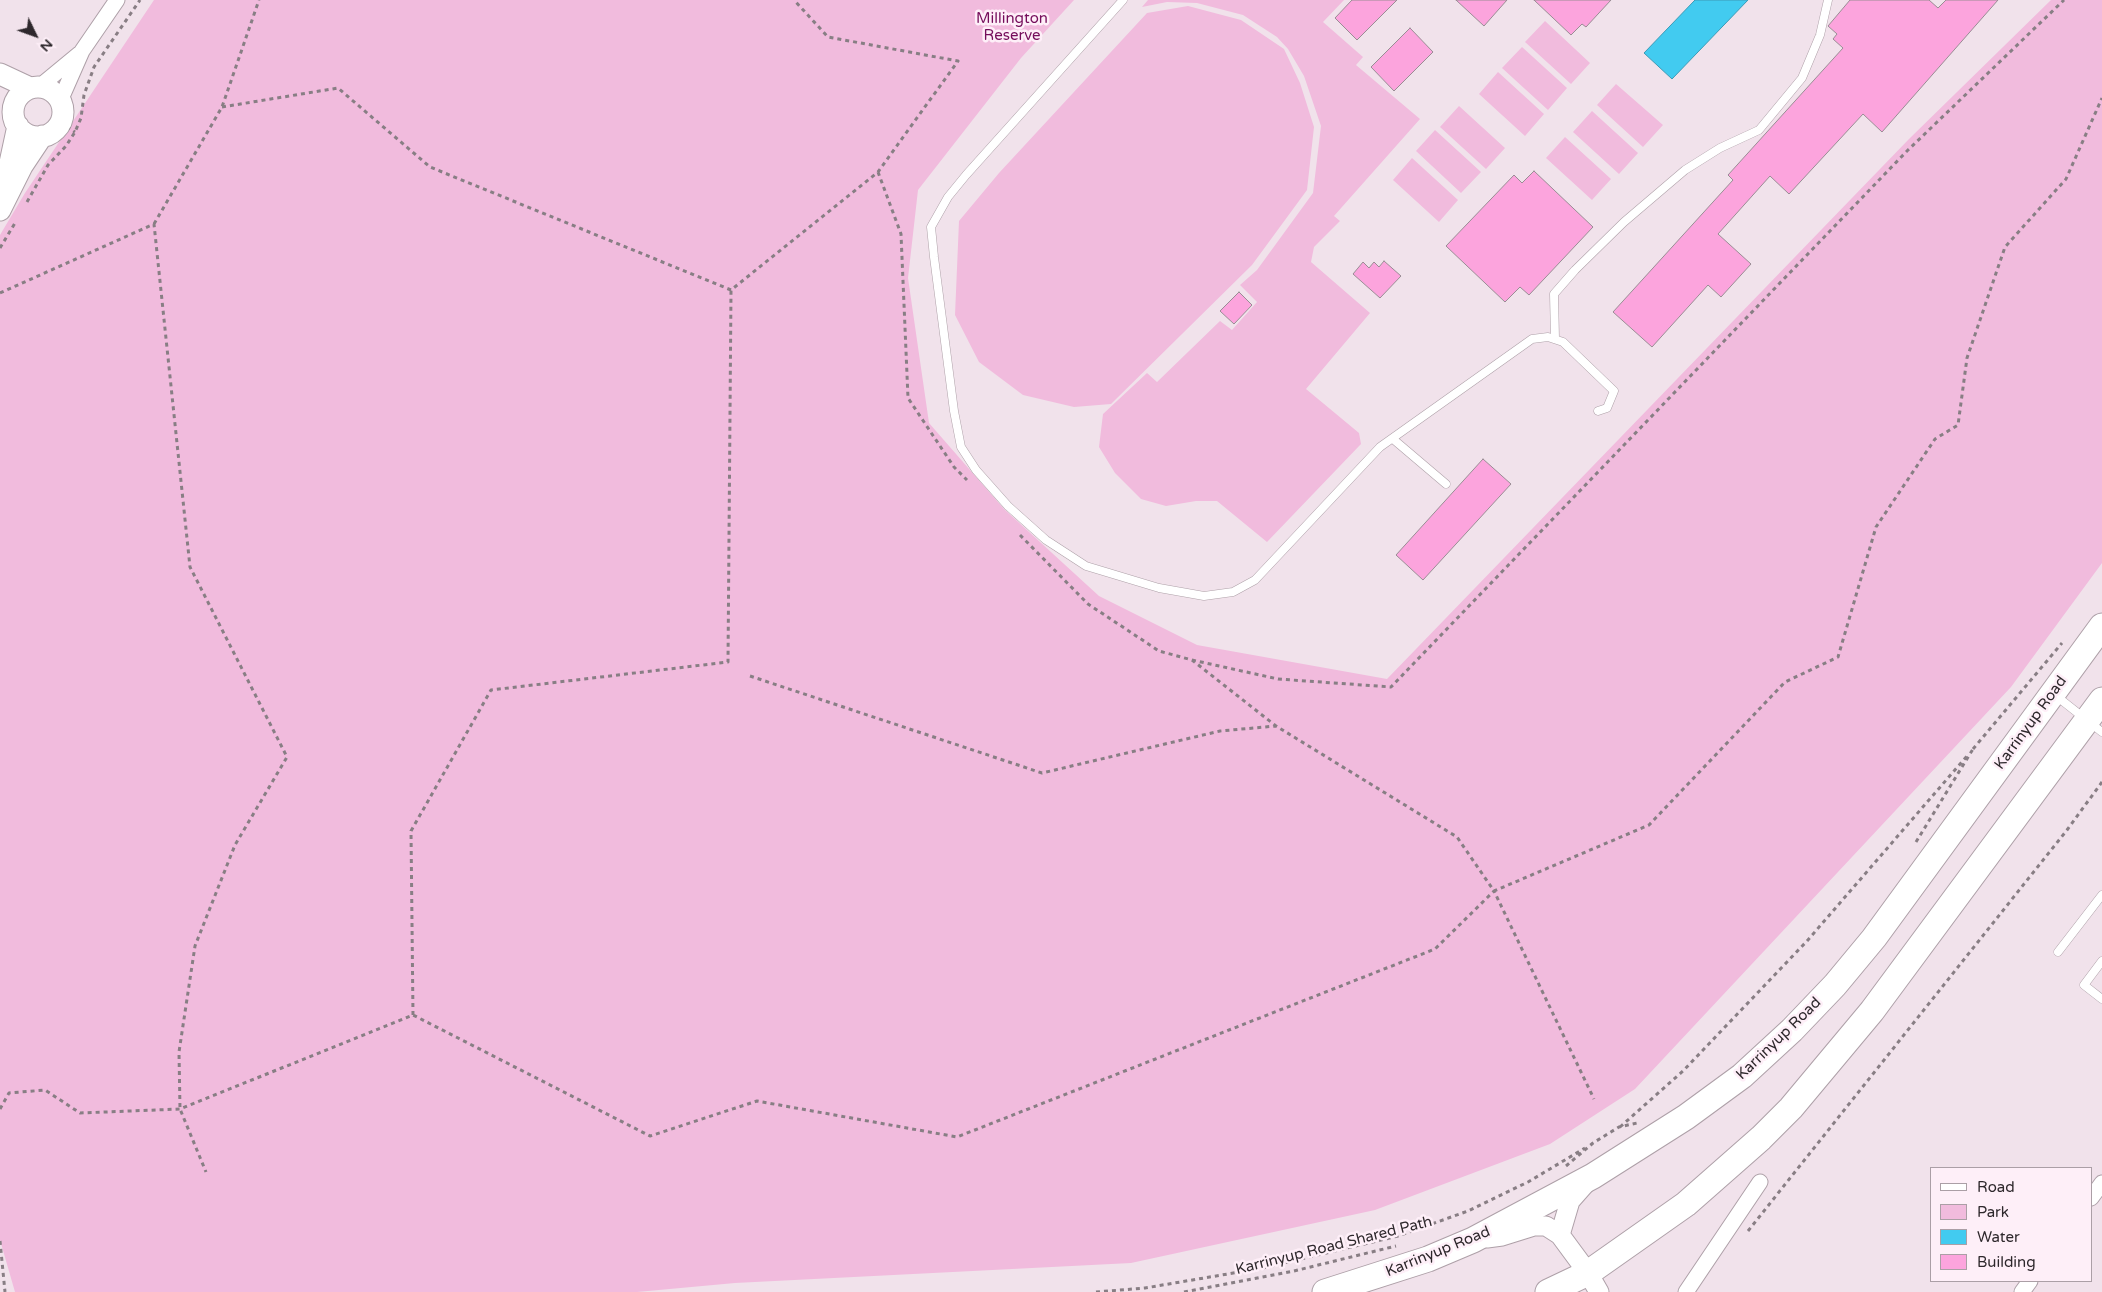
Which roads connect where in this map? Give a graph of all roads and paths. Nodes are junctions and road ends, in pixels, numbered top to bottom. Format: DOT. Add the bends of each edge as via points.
graph roads {
  1 [pos="117,0"];
  2 [pos="140,0"];
  3 [pos="259,0"];
  4 [pos="794,0"];
  5 [pos="1123,0"];
  6 [pos="1828,0"];
  7 [pos="2064,0"];
  8 [pos="116,35"];
  9 [pos="82,51"];
  10 [pos="0,74"];
  11 [pos="0,88"];
  12 [pos="35,88"];
  13 [pos="2102,98"];
  14 [pos="60,101"];
  15 [pos="222,107"];
  16 [pos="15,117"];
  17 [pos="42,136"];
  18 [pos="878,172"];
  19 [pos="0,182"];
  20 [pos="0,210"];
  21 [pos="154,224"];
  22 [pos="731,290"];
  23 [pos="0,293"];
  24 [pos="1555,339"];
  25 [pos="1598,411"];
  26 [pos="1393,438"];
  27 [pos="968,481"];
  28 [pos="1446,484"];
  29 [pos="1014,529"];
  30 [pos="2102,626"];
  31 [pos="2066,639"];
  32 [pos="1192,660"];
  33 [pos="750,676"];
  34 [pos="2054,694"];
  35 [pos="2097,717"];
  36 [pos="1276,726"];
  37 [pos="1973,749"];
  38 [pos="2102,782"];
  39 [pos="1915,844"];
  40 [pos="1494,891"];
  41 [pos="2102,894"];
  42 [pos="2058,952"];
  43 [pos="2102,961"];
  44 [pos="2102,999"];
  45 [pos="413,1015"];
  46 [pos="1594,1098"];
  47 [pos="180,1108"];
  48 [pos="0,1109"];
  49 [pos="1638,1123"];
  50 [pos="1619,1127"];
  51 [pos="1593,1142"];
  52 [pos="1559,1170"];
  53 [pos="206,1172"];
  54 [pos="1593,1176"];
  55 [pos="1760,1182"];
  56 [pos="2102,1183"];
  57 [pos="2092,1197"];
  58 [pos="1560,1235"];
  59 [pos="1742,1238"];
  60 [pos="1473,1240"];
  61 [pos="0,1241"];
  62 [pos="1403,1244"];
  63 [pos="1593,1282"];
  64 [pos="5,1292"];
  65 [pos="1096,1292"];
  66 [pos="1184,1292"];
  67 [pos="1325,1292"];
  68 [pos="1548,1292"];
  69 [pos="1686,1292"];
  1 -- 9 [label="street"];
  2 -- 8 [label="path"];
  3 -- 15 [label="path"];
  4 -- 18 [label="path" via="828,37 958,61"];
  5 -- 26 [label="lane" via="966,175 948,197 932,227 961,447 976,470 1008,506 1046,540 1086,566 1159,588 1204,596 1233,592 1255,580 1380,447"];
  6 -- 24 [label="lane" via="1820,35 1802,78 1758,130 1685,170 1624,222 1554,294"];
  7 -- 32 [label="path" via="1900,158 1391,687 1278,679"];
  9 -- 12 [label="street"];
  9 -- 14 [label="street"];
  10 -- 12 [label="main road"];
  11 -- 16 [label="main road"];
  12 -- 14 [label="main road" via="52,91"];
  12 -- 16 [label="main road" via="19,95"];
  13 -- 40 [label="path" via="2066,179 2005,248 1967,358 1958,425 1935,439 1876,527 1838,657 1785,682 1649,825"];
  14 -- 17 [label="main road" via="68,127"];
  15 -- 21 [label="path"];
  15 -- 22 [label="path" via="338,88 430,168"];
  16 -- 17 [label="main road" via="28,135"];
  16 -- 19 [label="main road" via="10,163"];
  17 -- 20 [label="main road" via="22,166"];
  18 -- 22 [label="path"];
  18 -- 27 [label="path" via="901,234 908,398 954,468"];
  21 -- 23 [label="path"];
  21 -- 47 [label="path" via="190,567 287,757 235,845 195,946 179,1052"];
  22 -- 45 [label="path" via="728,662 491,690 411,831"];
  24 -- 25 [label="lane" via="1563,342 1614,391 1607,408"];
  24 -- 26 [label="lane" via="1532,340"];
  26 -- 28 [label="lane"];
  29 -- 32 [label="path" via="1088,604 1159,651"];
  30 -- 34 [label="highway, Karrinyup Road"];
  31 -- 37 [label="path"];
  32 -- 36 [label="path"];
  33 -- 36 [label="path" via="1042,773 1220,731"];
  34 -- 35 [label="lane"];
  34 -- 54 [label="highway, Karrinyup Road" via="1835,986 1742,1076 1686,1117"];
  35 -- 63 [label="highway" via="1872,1010 1790,1108 1761,1138"];
  36 -- 40 [label="path" via="1457,837"];
  37 -- 39 [label="path"];
  37 -- 50 [label="path" via="1807,941 1683,1071"];
  38 -- 59 [label="path"];
  40 -- 45 [label="path" via="1435,948 957,1137 757,1101 650,1136"];
  40 -- 46 [label="path"];
  41 -- 42 [label="lane"];
  43 -- 44 [label="lane" via="2084,985"];
  45 -- 47 [label="path"];
  47 -- 48 [label="path" via="80,1113 45,1090 9,1094"];
  47 -- 53 [label="path"];
  49 -- 50 [label="path"];
  50 -- 51 [label="path"];
  51 -- 52 [label="path"];
  51 -- 65 [label="path" via="1528,1182 1468,1211 1398,1236 1263,1268 1145,1288"];
  54 -- 58 [label="street" via="1570,1201"];
  54 -- 60 [label="highway, Karrinyup Road"];
  55 -- 69 [label="street"];
  56 -- 57 [label="street"];
  58 -- 60 [label="street" via="1546,1226 1534,1226 1502,1236"];
  58 -- 63 [label="street"];
  60 -- 67 [label="highway, Karrinyup Road" via="1428,1259"];
  61 -- 64 [label="path"];
  62 -- 66 [label="path, Karrinyup Road Shared Path" via="1294,1271"];
  63 -- 68 [label="highway"];
}
